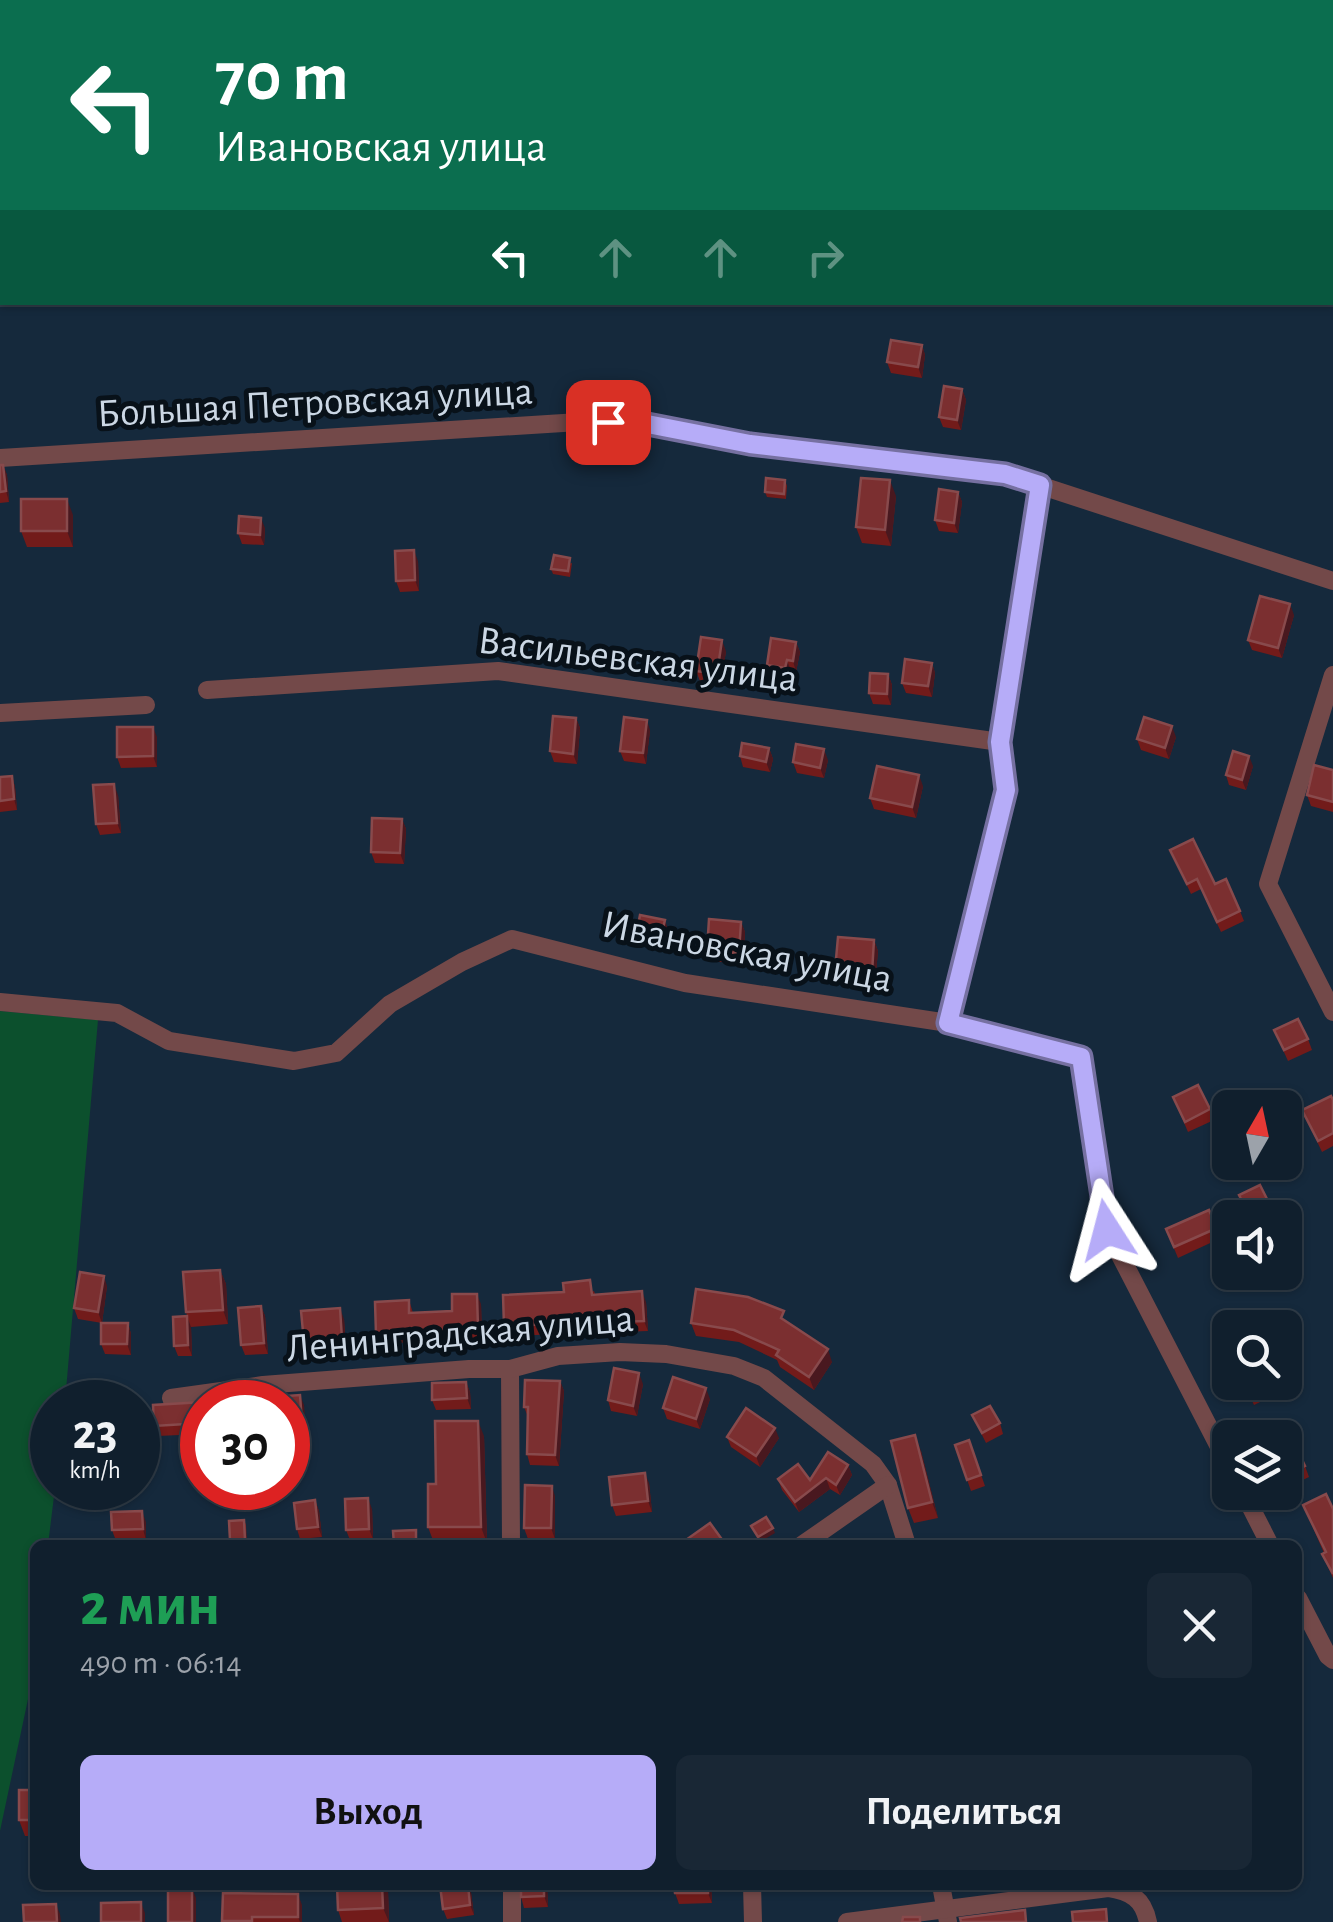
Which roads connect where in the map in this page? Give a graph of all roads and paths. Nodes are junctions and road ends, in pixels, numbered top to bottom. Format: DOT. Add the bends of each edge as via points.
graph roads {
  1 [pos="0,458"];
  2 [pos="1040,485"];
  3 [pos="1333,581"];
  4 [pos="1333,675"];
  5 [pos="206,690"];
  6 [pos="146,704"];
  7 [pos="0,713"];
  8 [pos="1000,742"];
  9 [pos="0,1002"];
  10 [pos="1333,1012"];
  11 [pos="948,1023"];
  12 [pos="510,1369"];
  13 [pos="170,1398"];
  14 [pos="1212,1433"];
  15 [pos="888,1485"];
  16 [pos="1252,1510"];
  17 [pos="511,1540"];
  18 [pos="809,1540"];
  19 [pos="905,1540"];
  20 [pos="1267,1540"];
  21 [pos="1302,1606"];
  22 [pos="1333,1660"];
  23 [pos="512,1890"];
  24 [pos="752,1890"];
  25 [pos="941,1890"];
  26 [pos="1095,1890"];
  27 [pos="1122,1890"];
  28 [pos="946,1915"];
  29 [pos="512,1922"];
  30 [pos="753,1922"];
  31 [pos="846,1922"];
  32 [pos="1148,1922"];
  1 -- 2 [label="street, Большая Петровская улица" via="637,422 750,444 1005,474"];
  2 -- 3 [label="street, Большая Петровская улица"];
  2 -- 8 [label="street"];
  4 -- 10 [label="street" via="1268,884"];
  5 -- 8 [label="street, Васильевская улица" via="498,671"];
  6 -- 7 [label="street"];
  8 -- 11 [label="street" via="1006,790"];
  9 -- 11 [label="street, Ивановская улица" via="117,1013 169,1041 294,1061 336,1052 390,1004 512,939 685,983"];
  11 -- 14 [label="street, Ивановская улица" via="1081,1057 1107,1230"];
  12 -- 13 [label="street, Ленинградская улица"];
  12 -- 15 [label="street, Ленинградская улица" via="558,1356 620,1352 734,1366 764,1378 873,1464"];
  12 -- 17 [label="street"];
  15 -- 18 [label="street"];
  15 -- 19 [label="street, Ленинградская улица"];
  16 -- 20 [label="street"];
  21 -- 22 [label="street"];
  23 -- 29 [label="street"];
  24 -- 30 [label="street"];
  25 -- 28 [label="street"];
  26 -- 28 [label="street"];
  27 -- 32 [label="street" via="1139,1900"];
  28 -- 31 [label="street"];
}
